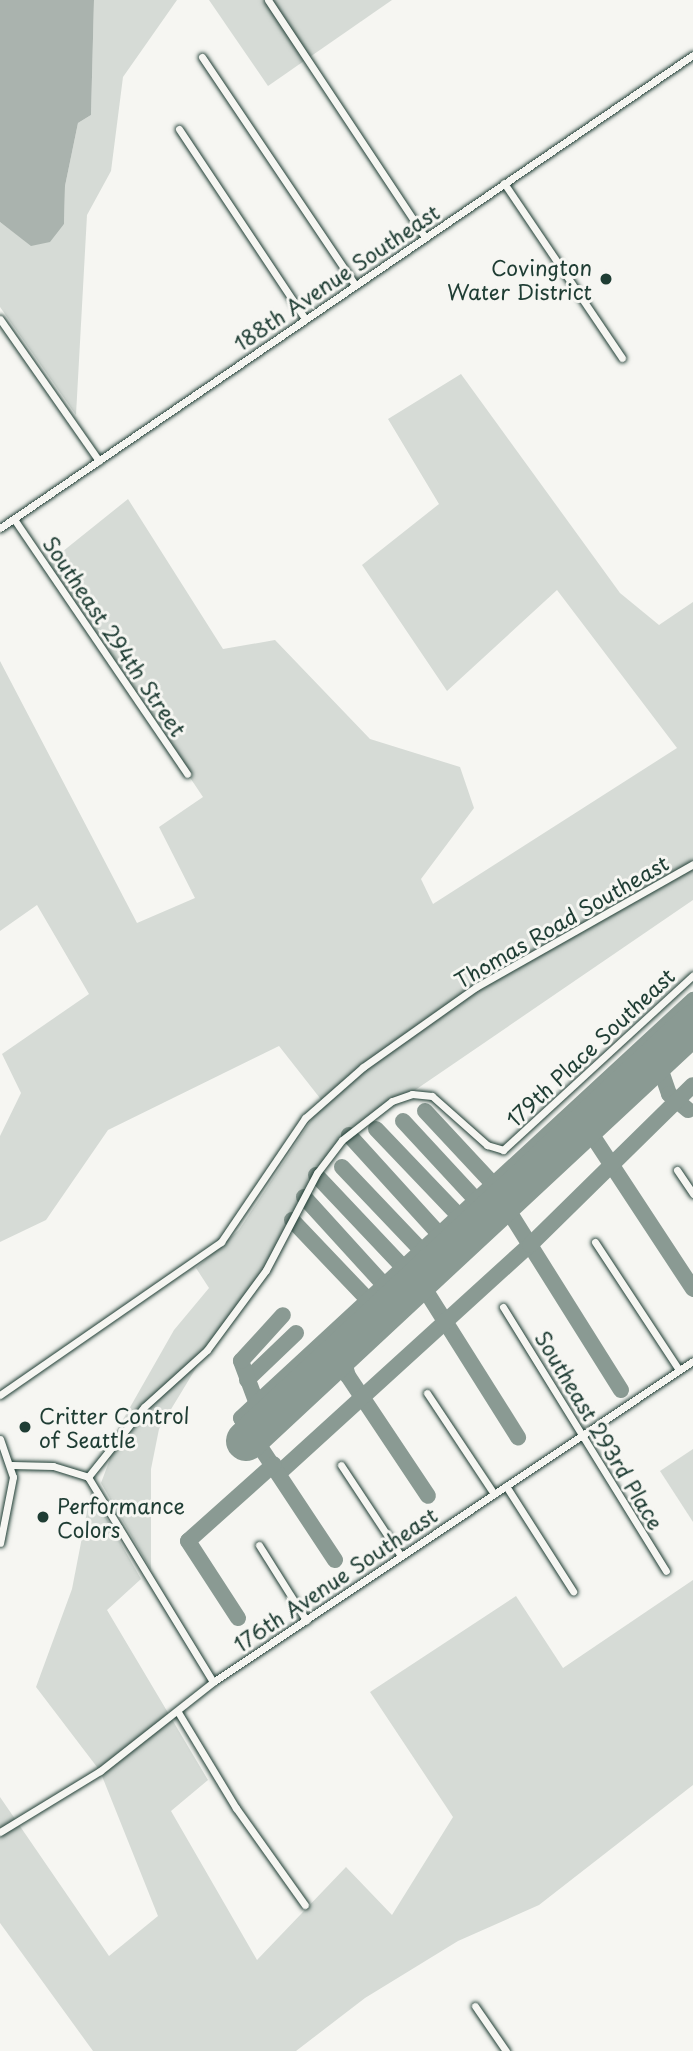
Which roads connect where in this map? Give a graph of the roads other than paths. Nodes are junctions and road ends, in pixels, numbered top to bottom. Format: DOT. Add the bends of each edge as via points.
graph roads {
  1 [pos="268,0"];
  2 [pos="693,55"];
  3 [pos="202,57"];
  4 [pos="179,129"];
  5 [pos="504,183"];
  6 [pos="425,237"];
  7 [pos="355,285"];
  8 [pos="0,319"];
  9 [pos="306,319"];
  10 [pos="622,358"];
  11 [pos="99,461"];
  12 [pos="14,519"];
  13 [pos="0,528"];
  14 [pos="187,774"];
  15 [pos="693,864"];
  16 [pos="693,975"];
  17 [pos="677,1170"];
  18 [pos="693,1194"];
  19 [pos="595,1242"];
  20 [pos="503,1307"];
  21 [pos="693,1361"];
  22 [pos="679,1370"];
  23 [pos="427,1393"];
  24 [pos="0,1395"];
  25 [pos="583,1434"];
  26 [pos="0,1438"];
  27 [pos="12,1465"];
  28 [pos="341,1465"];
  29 [pos="88,1477"];
  30 [pos="506,1486"];
  31 [pos="494,1494"];
  32 [pos="0,1543"];
  33 [pos="259,1545"];
  34 [pos="401,1556"];
  35 [pos="666,1571"];
  36 [pos="573,1591"];
  37 [pos="306,1620"];
  38 [pos="214,1682"];
  39 [pos="178,1712"];
  40 [pos="0,1832"];
  41 [pos="305,1905"];
  42 [pos="475,2006"];
  43 [pos="506,2051"];
  1 -- 6 [label="street"];
  2 -- 5 [label="street, 188th Avenue Southeast"];
  3 -- 7 [label="street"];
  4 -- 9 [label="street"];
  5 -- 6 [label="street, 188th Avenue Southeast"];
  5 -- 10 [label="street"];
  6 -- 7 [label="street, 188th Avenue Southeast"];
  7 -- 9 [label="street, 188th Avenue Southeast"];
  8 -- 11 [label="street"];
  9 -- 11 [label="street, 188th Avenue Southeast"];
  11 -- 12 [label="street, 188th Avenue Southeast"];
  12 -- 13 [label="street, 188th Avenue Southeast"];
  12 -- 14 [label="street, Southeast 294th Street"];
  15 -- 24 [label="street, Thomas Road Southeast" via="476,987 312,1111 221,1242"];
  16 -- 29 [label="street, 179th Place Southeast" via="503,1150 487,1145 432,1096 412,1094 392,1101 342,1140 317,1173 266,1270 206,1350 144,1407"];
  17 -- 18 [label="street"];
  19 -- 22 [label="street"];
  20 -- 25 [label="street, Southeast 293rd Place"];
  21 -- 22 [label="street, 176th Avenue Southeast"];
  22 -- 25 [label="street, 176th Avenue Southeast"];
  23 -- 31 [label="street"];
  25 -- 30 [label="street, 176th Avenue Southeast"];
  25 -- 35 [label="street, Southeast 293rd Place"];
  26 -- 27 [label="street"];
  27 -- 29 [label="street" via="53,1466"];
  27 -- 32 [label="street" via="13,1488"];
  28 -- 34 [label="street"];
  29 -- 38 [label="street"];
  30 -- 31 [label="street, 176th Avenue Southeast"];
  30 -- 36 [label="street"];
  31 -- 34 [label="street, 176th Avenue Southeast"];
  33 -- 37 [label="street"];
  34 -- 37 [label="street, 176th Avenue Southeast"];
  37 -- 38 [label="street, 176th Avenue Southeast"];
  38 -- 39 [label="street, 176th Avenue Southeast"];
  39 -- 40 [label="street, 176th Avenue Southeast" via="100,1771"];
  39 -- 41 [label="street" via="236,1808"];
  42 -- 43 [label="street"];
}
